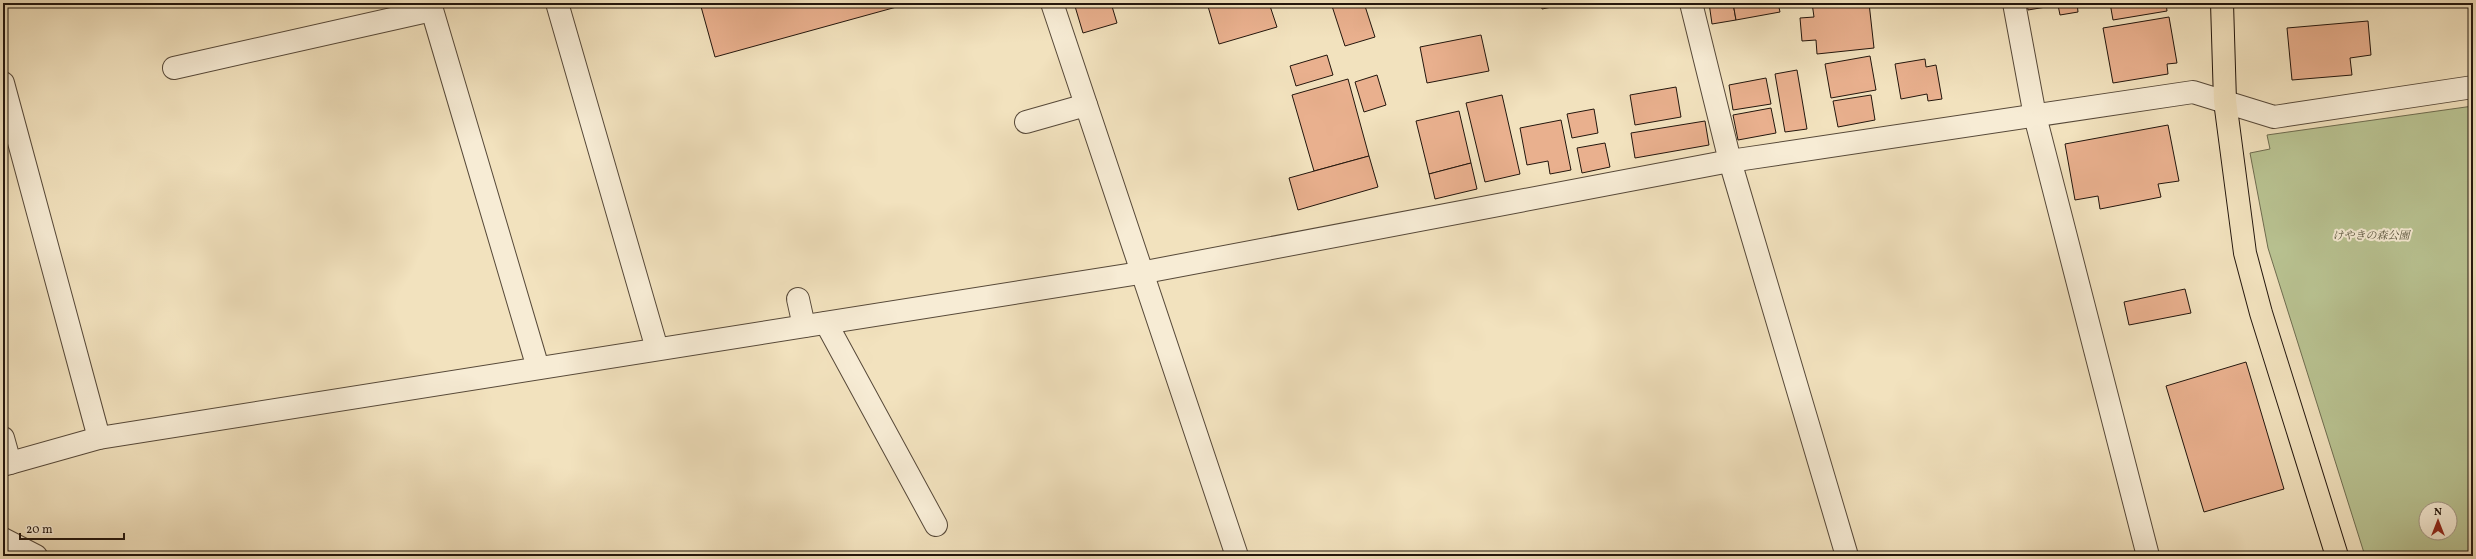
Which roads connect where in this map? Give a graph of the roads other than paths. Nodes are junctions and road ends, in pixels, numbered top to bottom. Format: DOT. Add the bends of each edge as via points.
graph roads {
  1 [pos="557,3"];
  2 [pos="1052,3"];
  3 [pos="1690,3"];
  4 [pos="2014,3"];
  5 [pos="2222,3"];
  6 [pos="431,7"];
  7 [pos="174,68"];
  8 [pos="3,83"];
  9 [pos="2473,87"];
  10 [pos="2225,101"];
  11 [pos="1086,105"];
  12 [pos="2036,116"];
  13 [pos="1026,122"];
  14 [pos="1730,161"];
  15 [pos="1140,273"];
  16 [pos="798,299"];
  17 [pos="826,322"];
  18 [pos="804,326"];
  19 [pos="657,349"];
  20 [pos="538,368"];
  21 [pos="3,438"];
  22 [pos="99,438"];
  23 [pos="6,464"];
  24 [pos="936,525"];
  25 [pos="3,539"];
  26 [pos="36,556"];
  27 [pos="1237,556"];
  28 [pos="1847,556"];
  29 [pos="2148,556"];
  30 [pos="2337,556"];
  1 -- 19 [label="street"];
  2 -- 11 [label="street"];
  3 -- 14 [label="street"];
  4 -- 12 [label="street"];
  5 -- 10 [label="main road"];
  6 -- 7 [label="street"];
  6 -- 20 [label="street"];
  8 -- 22 [label="street"];
  9 -- 10 [label="street" via="2274,117"];
  10 -- 12 [label="street" via="2193,92"];
  10 -- 30 [label="main road" via="2245,253 2261,313"];
  11 -- 13 [label="street"];
  11 -- 15 [label="street"];
  12 -- 14 [label="street"];
  12 -- 29 [label="street"];
  14 -- 15 [label="street"];
  14 -- 28 [label="street"];
  15 -- 17 [label="street"];
  15 -- 27 [label="street"];
  16 -- 18 [label="street"];
  17 -- 18 [label="street"];
  17 -- 24 [label="street"];
  18 -- 19 [label="street"];
  19 -- 20 [label="street"];
  20 -- 22 [label="street"];
  21 -- 23 [label="street"];
  22 -- 23 [label="street"];
  25 -- 26 [label="street"];
}
